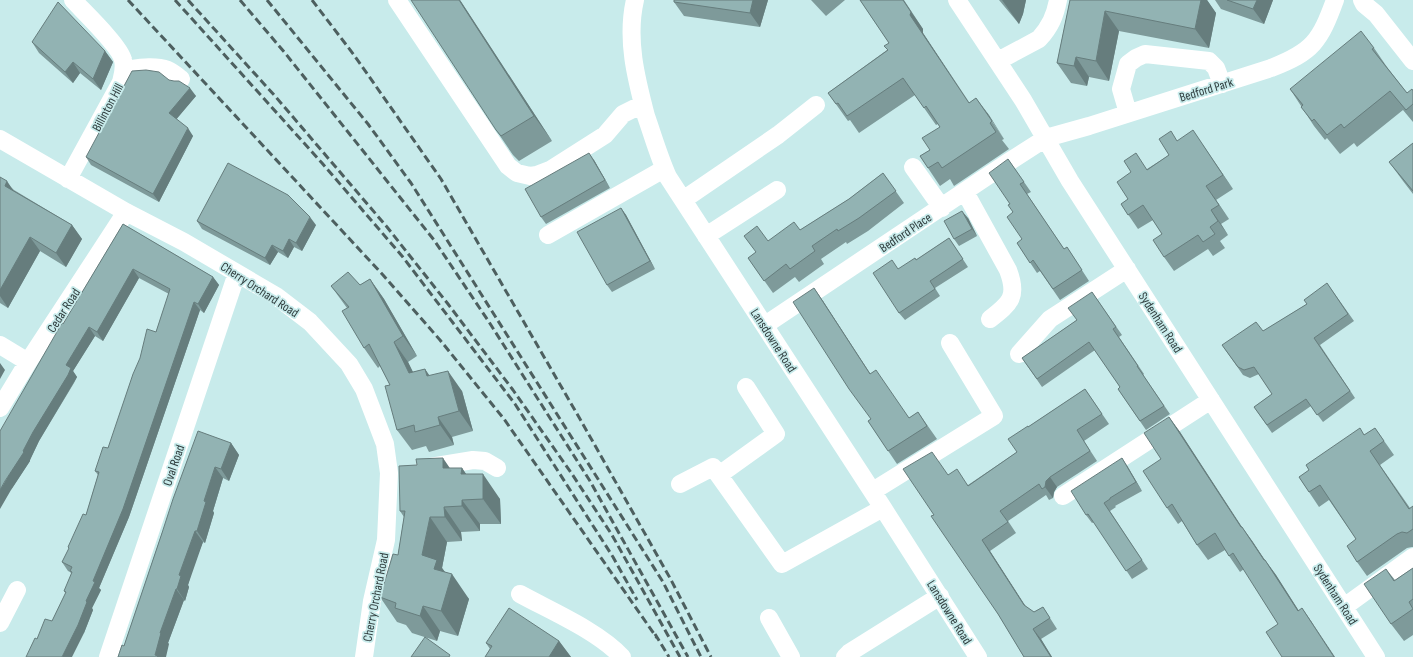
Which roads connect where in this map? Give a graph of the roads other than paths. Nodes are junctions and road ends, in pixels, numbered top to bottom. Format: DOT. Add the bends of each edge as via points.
graph roads {
  1 [pos="73,0"];
  2 [pos="397,0"];
  3 [pos="635,0"];
  4 [pos="957,0"];
  5 [pos="1058,0"];
  6 [pos="1333,1"];
  7 [pos="1363,2"];
  8 [pos="998,61"];
  9 [pos="1413,61"];
  10 [pos="124,70"];
  11 [pos="181,79"];
  12 [pos="1222,84"];
  13 [pos="643,104"];
  14 [pos="816,105"];
  15 [pos="1128,113"];
  16 [pos="1046,138"];
  17 [pos="0,139"];
  18 [pos="913,167"];
  19 [pos="664,169"];
  20 [pos="68,179"];
  21 [pos="777,190"];
  22 [pos="965,192"];
  23 [pos="682,200"];
  24 [pos="942,208"];
  25 [pos="126,212"];
  26 [pos="548,235"];
  27 [pos="706,236"];
  28 [pos="1127,269"];
  29 [pos="237,273"];
  30 [pos="990,319"];
  31 [pos="765,326"];
  32 [pos="950,343"];
  33 [pos="0,345"];
  34 [pos="1019,354"];
  35 [pos="28,362"];
  36 [pos="746,387"];
  37 [pos="1211,400"];
  38 [pos="0,408"];
  39 [pos="497,468"];
  40 [pos="401,471"];
  41 [pos="719,475"];
  42 [pos="680,484"];
  43 [pos="873,491"];
  44 [pos="1063,496"];
  45 [pos="883,508"];
  46 [pos="1413,557"];
  47 [pos="17,590"];
  48 [pos="520,594"];
  49 [pos="940,596"];
  50 [pos="1344,607"];
  51 [pos="769,618"];
  52 [pos="0,623"];
  53 [pos="108,657"];
  54 [pos="364,657"];
  55 [pos="622,657"];
  56 [pos="791,657"];
  57 [pos="845,657"];
  58 [pos="978,657"];
  59 [pos="1376,657"];
  1 -- 10 [label="street, Billinton Hill" via="118,49 123,59"];
  2 -- 13 [label="street" via="508,166 517,173 530,176 550,170 605,135 622,114"];
  3 -- 13 [label="street, Lansdowne Road" via="632,46"];
  4 -- 8 [label="street, Sydenham Road"];
  5 -- 8 [label="street" via="1054,19 1044,34"];
  6 -- 7 [label="street" via="1355,7"];
  6 -- 12 [label="street, Bedford Park" via="1320,36 1307,51 1285,63"];
  7 -- 9 [label="street" via="1376,14"];
  8 -- 16 [label="street, Sydenham Road"];
  10 -- 11 [label="street" via="157,68 169,70"];
  10 -- 20 [label="street, Billinton Hill" via="121,82"];
  12 -- 15 [label="street, Bedford Park"];
  12 -- 15 [label="street" via="1216,68 1209,61 1144,54 1128,64 1121,90"];
  13 -- 19 [label="street, Lansdowne Road"];
  14 -- 23 [label="street" via="778,135"];
  15 -- 16 [label="street, Bedford Park"];
  16 -- 22 [label="street, Bedford Place"];
  16 -- 28 [label="street, Sydenham Road" via="1070,181"];
  17 -- 20 [label="street, Cherry Orchard Road"];
  18 -- 24 [label="street"];
  19 -- 23 [label="street, Lansdowne Road"];
  19 -- 26 [label="street"];
  20 -- 25 [label="street, Cherry Orchard Road"];
  21 -- 27 [label="street"];
  22 -- 24 [label="street, Bedford Place"];
  22 -- 30 [label="street" via="1012,279 1010,301"];
  23 -- 27 [label="street, Lansdowne Road"];
  24 -- 31 [label="street, Bedford Place"];
  25 -- 29 [label="street, Cherry Orchard Road"];
  25 -- 35 [label="street, Cedar Road"];
  27 -- 31 [label="street, Lansdowne Road"];
  28 -- 34 [label="street" via="1050,319"];
  28 -- 37 [label="street, Sydenham Road"];
  29 -- 40 [label="street, Cherry Orchard Road" via="276,296 310,322 349,364 364,389 385,444"];
  29 -- 53 [label="street, Oval Road"];
  31 -- 43 [label="street, Lansdowne Road"];
  32 -- 43 [label="street" via="994,416"];
  33 -- 35 [label="street"];
  35 -- 38 [label="street, Cedar Road"];
  36 -- 41 [label="street" via="776,434"];
  37 -- 44 [label="street"];
  37 -- 50 [label="street, Sydenham Road"];
  39 -- 40 [label="street" via="485,461 473,460"];
  40 -- 54 [label="street, Cherry Orchard Road" via="372,601"];
  41 -- 42 [label="street" via="713,467"];
  41 -- 45 [label="street" via="782,564"];
  43 -- 45 [label="street, Lansdowne Road"];
  45 -- 49 [label="street, Lansdowne Road"];
  46 -- 50 [label="street"];
  47 -- 52 [label="street"];
  48 -- 55 [label="street" via="588,630"];
  49 -- 57 [label="street"];
  49 -- 58 [label="street, Lansdowne Road"];
  50 -- 59 [label="street, Sydenham Road"];
  51 -- 56 [label="street"];
}
